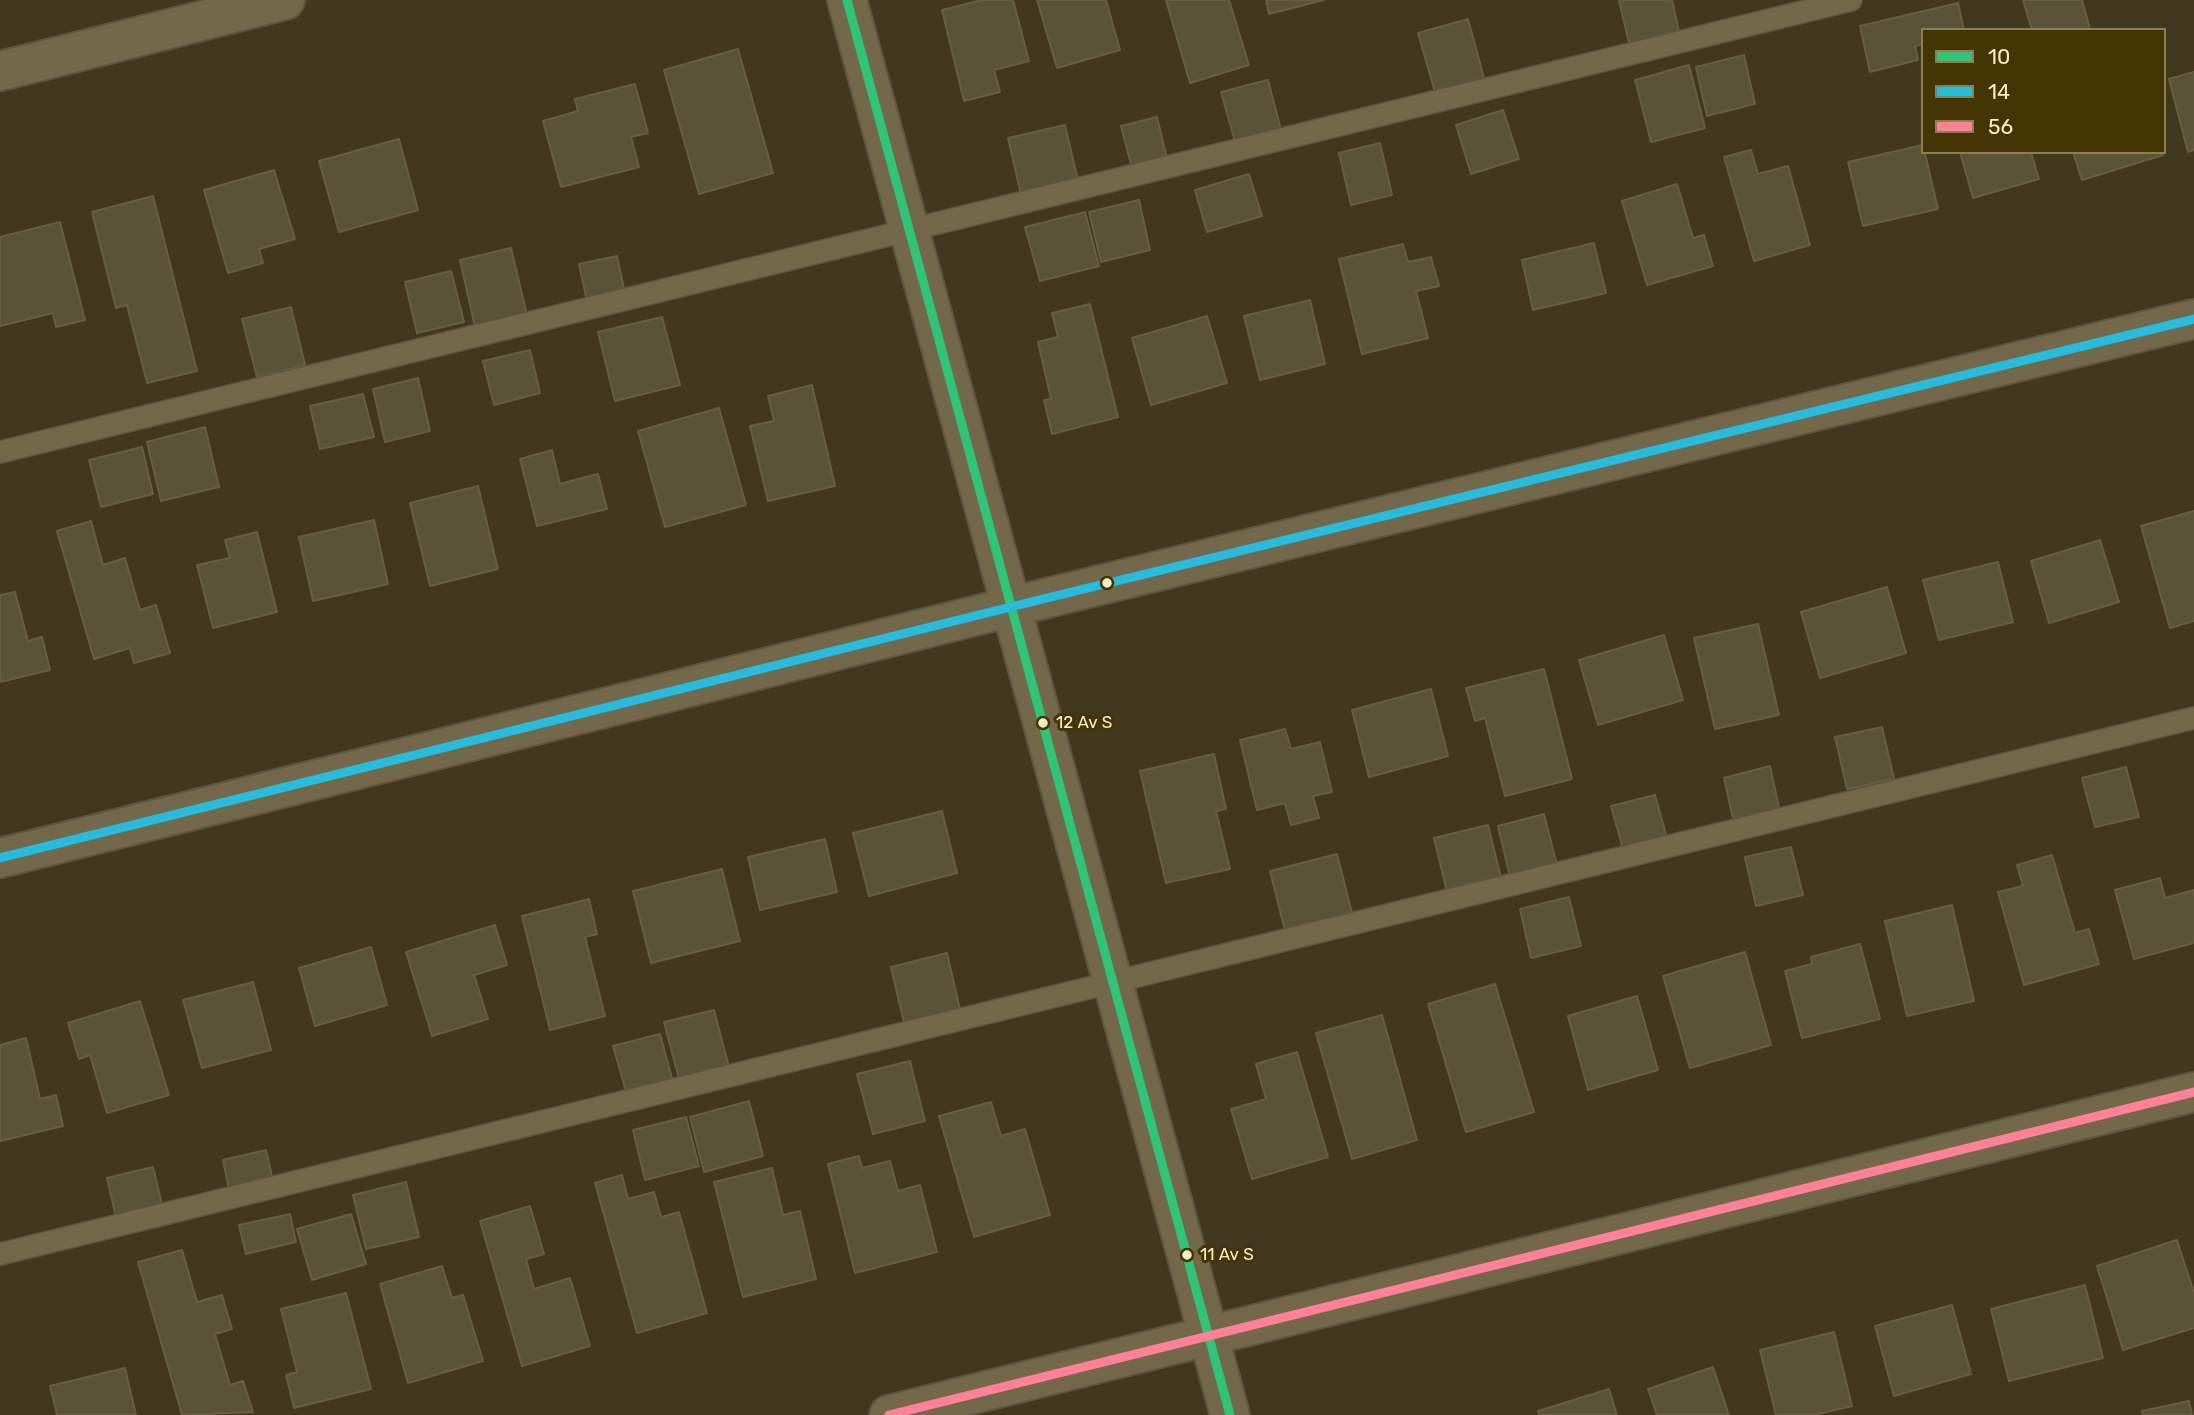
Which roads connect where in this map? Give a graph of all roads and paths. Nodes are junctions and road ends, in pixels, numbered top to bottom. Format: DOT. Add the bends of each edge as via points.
graph roads {
  1 [pos="285,0"];
  2 [pos="847,0"];
  3 [pos="1851,0"];
  4 [pos="0,71"];
  5 [pos="911,229"];
  6 [pos="2194,319"];
  7 [pos="0,452"];
  8 [pos="1012,607"];
  9 [pos="2194,718"];
  10 [pos="0,858"];
  11 [pos="1112,982"];
  12 [pos="2194,1092"];
  13 [pos="0,1254"];
  14 [pos="1207,1337"];
  15 [pos="888,1415"];
  16 [pos="1230,1415"];
  1 -- 4 [label="street"];
  2 -- 5 [label="street"];
  3 -- 5 [label="lane"];
  5 -- 7 [label="lane"];
  5 -- 8 [label="street"];
  6 -- 8 [label="street"];
  8 -- 10 [label="street"];
  8 -- 11 [label="street"];
  9 -- 11 [label="lane"];
  11 -- 13 [label="lane"];
  11 -- 14 [label="street"];
  12 -- 14 [label="street"];
  14 -- 15 [label="street"];
  14 -- 16 [label="street"];
}
